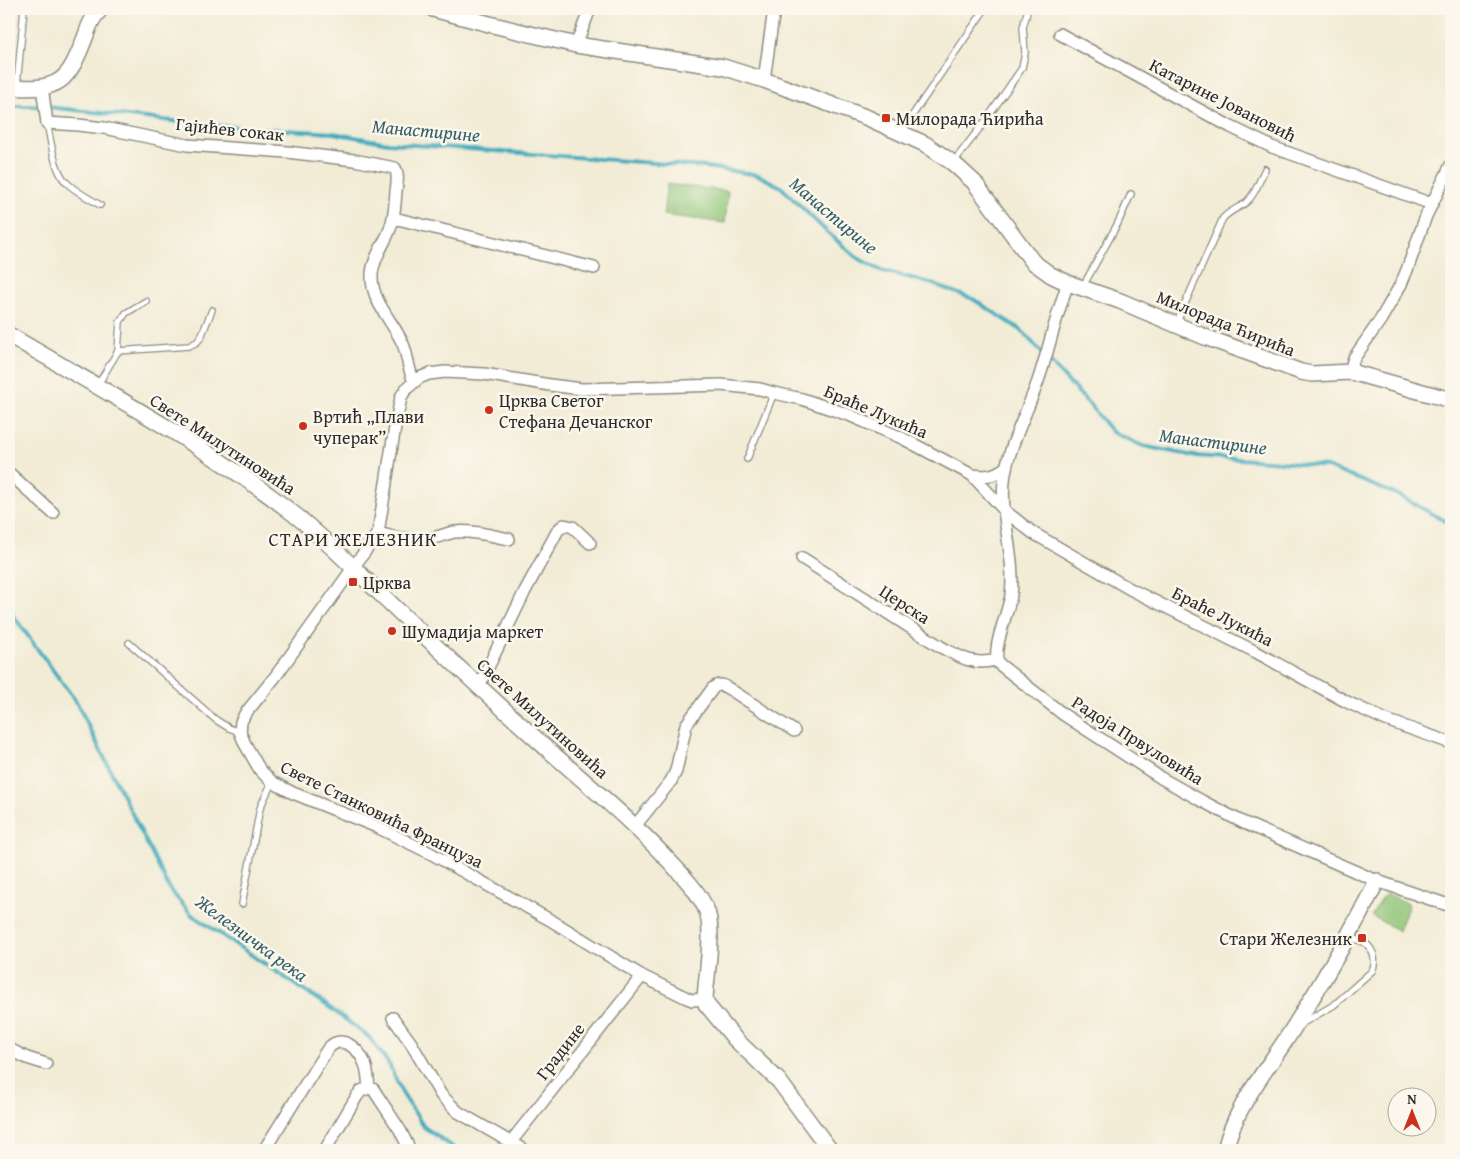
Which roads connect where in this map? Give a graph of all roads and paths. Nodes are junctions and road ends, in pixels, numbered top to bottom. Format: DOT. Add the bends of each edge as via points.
graph roads {
  1 [pos="24,9"];
  2 [pos="101,9"];
  3 [pos="433,9"];
  4 [pos="590,9"];
  5 [pos="774,9"];
  6 [pos="985,9"];
  7 [pos="1028,9"];
  8 [pos="463,13"];
  9 [pos="1060,34"];
  10 [pos="576,46"];
  11 [pos="764,80"];
  12 [pos="13,87"];
  13 [pos="42,92"];
  14 [pos="47,123"];
  15 [pos="901,132"];
  16 [pos="953,163"];
  17 [pos="1451,165"];
  18 [pos="1265,169"];
  19 [pos="1131,194"];
  20 [pos="1432,204"];
  21 [pos="100,205"];
  22 [pos="394,218"];
  23 [pos="594,268"];
  24 [pos="1075,285"];
  25 [pos="146,301"];
  26 [pos="212,310"];
  27 [pos="1176,324"];
  28 [pos="9,335"];
  29 [pos="118,351"];
  30 [pos="1351,372"];
  31 [pos="414,381"];
  32 [pos="97,387"];
  33 [pos="774,393"];
  34 [pos="1451,400"];
  35 [pos="748,459"];
  36 [pos="1006,468"];
  37 [pos="9,474"];
  38 [pos="972,475"];
  39 [pos="1005,511"];
  40 [pos="53,513"];
  41 [pos="378,533"];
  42 [pos="509,539"];
  43 [pos="590,543"];
  44 [pos="802,558"];
  45 [pos="352,568"];
  46 [pos="129,643"];
  47 [pos="996,660"];
  48 [pos="479,686"];
  49 [pos="794,730"];
  50 [pos="240,732"];
  51 [pos="1451,743"];
  52 [pos="272,782"];
  53 [pos="635,826"];
  54 [pos="1377,881"];
  55 [pos="242,904"];
  56 [pos="1451,906"];
  57 [pos="1346,941"];
  58 [pos="642,976"];
  59 [pos="705,999"];
  60 [pos="393,1018"];
  61 [pos="1293,1029"];
  62 [pos="9,1049"];
  63 [pos="46,1064"];
  64 [pos="369,1088"];
  65 [pos="509,1147"];
  66 [pos="264,1150"];
  67 [pos="325,1150"];
  68 [pos="410,1150"];
  69 [pos="524,1150"];
  70 [pos="830,1150"];
  71 [pos="1225,1150"];
  1 -- 12 [label="lane"];
  2 -- 13 [label="street" via="92,19 71,70 62,80"];
  3 -- 8 [label="street, Милорада Ћирића"];
  4 -- 10 [label="street"];
  5 -- 11 [label="street"];
  6 -- 15 [label="lane"];
  7 -- 16 [label="lane" via="1023,27 1025,53 1022,68"];
  8 -- 10 [label="street, Милорада Ћирића"];
  9 -- 20 [label="street, Катарине Јовановић" via="1272,147"];
  10 -- 11 [label="street, Милорада Ћирића" via="723,67"];
  11 -- 15 [label="street, Милорада Ћирића"];
  12 -- 13 [label="street"];
  13 -- 14 [label="street"];
  14 -- 21 [label="lane" via="62,177"];
  14 -- 22 [label="street, Гајићев сокак" via="104,128 187,145 354,160 395,168 398,176"];
  15 -- 16 [label="street, Милорада Ћирића"];
  16 -- 24 [label="street, Милорада Ћирића" via="974,182 1033,262 1051,275"];
  17 -- 20 [label="street"];
  18 -- 27 [label="lane" via="1251,197 1223,218"];
  19 -- 24 [label="lane" via="1118,223"];
  20 -- 30 [label="street" via="1408,270 1354,358"];
  22 -- 23 [label="street"];
  22 -- 31 [label="street, Гајићев сокак" via="371,276 382,309 404,346"];
  24 -- 27 [label="street, Милорада Ћирића"];
  24 -- 36 [label="street" via="1049,343"];
  25 -- 29 [label="lane" via="126,313 120,322"];
  26 -- 29 [label="lane" via="201,337 189,346"];
  27 -- 30 [label="street, Милорада Ћирића" via="1205,338 1301,372"];
  28 -- 32 [label="street, Свете Милутиновића"];
  29 -- 32 [label="lane"];
  30 -- 34 [label="street, Милорада Ћирића"];
  31 -- 33 [label="street, Браће Лукића" via="429,374 445,372 484,374 582,389 721,385"];
  31 -- 41 [label="street" via="401,397"];
  32 -- 45 [label="street, Свете Милутиновића" via="237,471 293,513"];
  33 -- 35 [label="lane"];
  33 -- 38 [label="street, Браће Лукића" via="849,415 902,438"];
  36 -- 38 [label="street" via="990,476"];
  36 -- 39 [label="street"];
  37 -- 40 [label="street"];
  38 -- 39 [label="street, Браће Лукића"];
  39 -- 47 [label="street" via="1012,566 1011,592"];
  39 -- 51 [label="street, Браће Лукића" via="1033,533 1130,589 1347,702"];
  41 -- 42 [label="street" via="411,540 455,532"];
  41 -- 45 [label="street"];
  43 -- 48 [label="street" via="570,525 558,530"];
  44 -- 47 [label="street, Церска" via="948,651 973,662"];
  45 -- 48 [label="street, Свете Милутиновића"];
  45 -- 50 [label="street" via="275,678 245,714"];
  46 -- 50 [label="lane" via="216,720"];
  47 -- 54 [label="street, Радоја Првуловића" via="1064,715 1161,778 1242,822"];
  48 -- 53 [label="street, Свете Милутиновића"];
  49 -- 53 [label="street" via="731,690 716,685 686,724 671,781"];
  50 -- 52 [label="street, Свете Станковића Француза" via="260,770"];
  52 -- 55 [label="lane" via="260,808"];
  52 -- 58 [label="street, Свете Станковића Француза" via="430,853"];
  53 -- 59 [label="street, Свете Милутиновића" via="685,878 707,910 710,925"];
  54 -- 56 [label="street, Радоја Првуловића"];
  54 -- 57 [label="street"];
  57 -- 61 [label="street"];
  57 -- 61 [label="lane" via="1360,940 1368,946 1376,960 1372,971 1334,1005"];
  58 -- 59 [label="street, Свете Станковића Француза" via="692,1000"];
  58 -- 65 [label="street, Градине"];
  59 -- 70 [label="street" via="709,1009 735,1039 779,1081"];
  60 -- 65 [label="street" via="441,1095 458,1112"];
  61 -- 71 [label="street" via="1242,1105"];
  62 -- 63 [label="street"];
  64 -- 66 [label="street" via="365,1063 355,1050 343,1042 330,1045"];
  64 -- 67 [label="street" via="357,1096"];
  64 -- 68 [label="street" via="375,1092"];
  65 -- 69 [label="street"];
}
